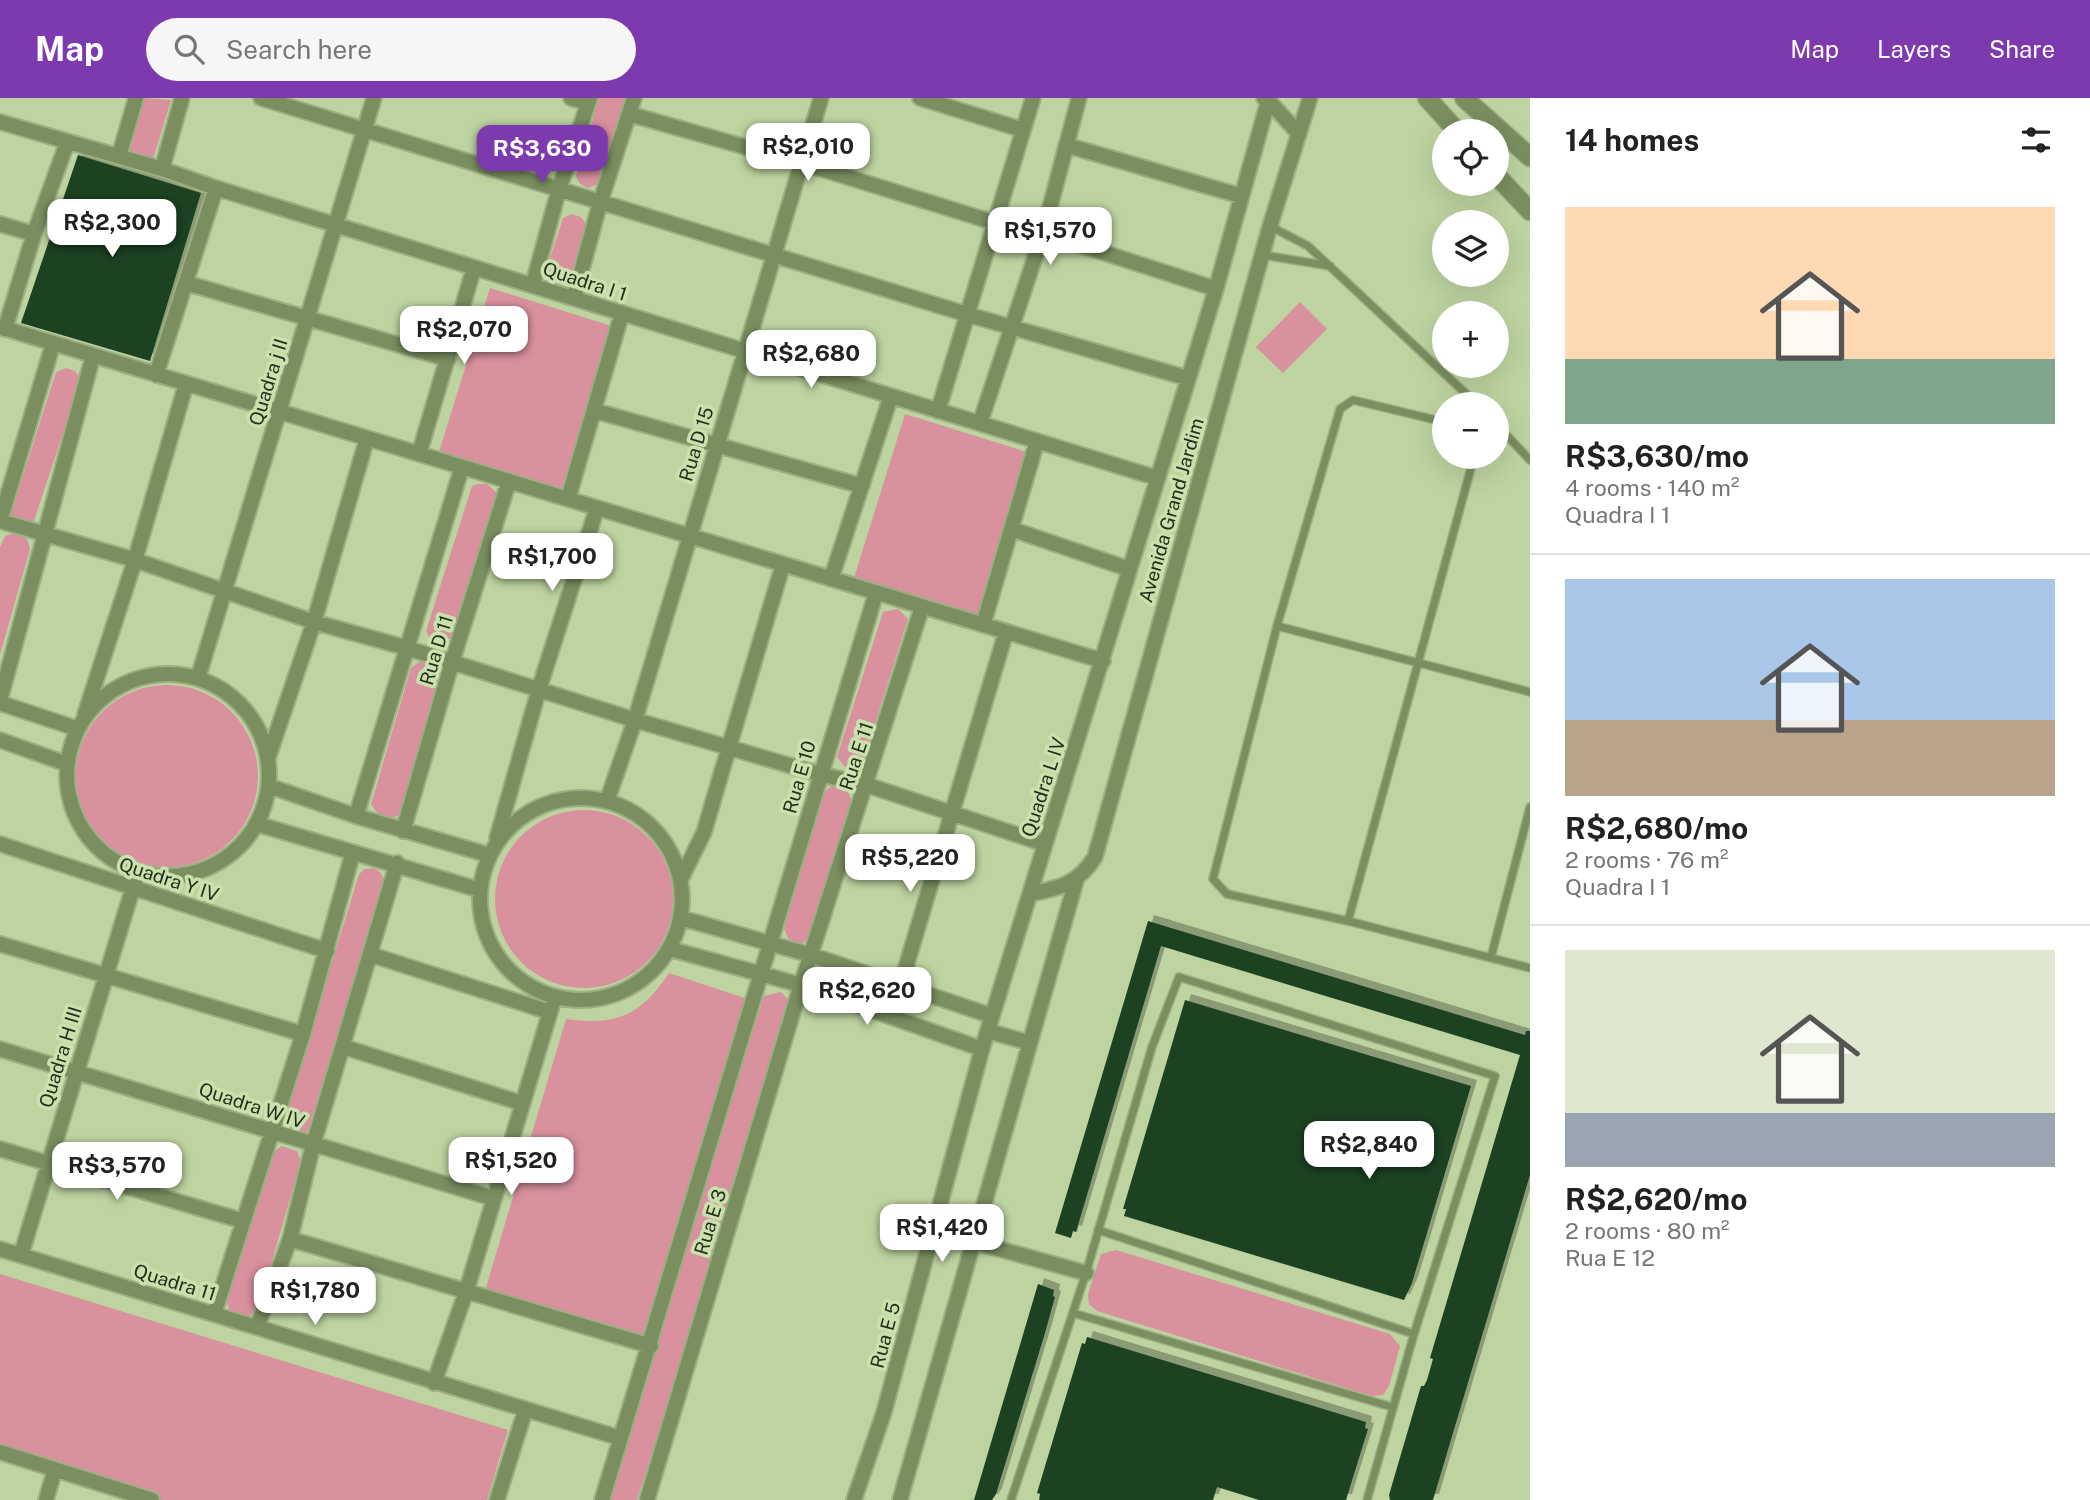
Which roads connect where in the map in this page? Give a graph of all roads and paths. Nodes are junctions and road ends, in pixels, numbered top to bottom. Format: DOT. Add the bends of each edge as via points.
graph roads {
  1 [pos="136,98"];
  2 [pos="182,98"];
  3 [pos="261,98"];
  4 [pos="374,98"];
  5 [pos="571,98"];
  6 [pos="634,98"];
  7 [pos="821,98"];
  8 [pos="920,98"];
  9 [pos="1033,98"];
  10 [pos="1079,98"];
  11 [pos="1310,98"];
  12 [pos="1427,98"];
  13 [pos="1464,98"];
  14 [pos="1266,99"];
  15 [pos="589,101"];
  16 [pos="629,114"];
  17 [pos="1446,119"];
  18 [pos="0,122"];
  19 [pos="365,130"];
  20 [pos="1023,130"];
  21 [pos="1299,134"];
  22 [pos="67,142"];
  23 [pos="1066,145"];
  24 [pos="119,156"];
  25 [pos="1530,157"];
  26 [pos="802,163"];
  27 [pos="162,169"];
  28 [pos="216,188"];
  29 [pos="559,189"];
  30 [pos="1509,189"];
  31 [pos="1241,197"];
  32 [pos="600,203"];
  33 [pos="1530,211"];
  34 [pos="996,223"];
  35 [pos="0,224"];
  36 [pos="335,225"];
  37 [pos="1270,226"];
  38 [pos="1042,233"];
  39 [pos="34,234"];
  40 [pos="775,255"];
  41 [pos="1263,255"];
  42 [pos="1331,266"];
  43 [pos="474,268"];
  44 [pos="186,283"];
  45 [pos="533,284"];
  46 [pos="1216,289"];
  47 [pos="574,298"];
  48 [pos="622,313"];
  49 [pos="967,314"];
  50 [pos="307,319"];
  51 [pos="1012,326"];
  52 [pos="3,328"];
  53 [pos="53,344"];
  54 [pos="744,351"];
  55 [pos="93,356"];
  56 [pos="448,359"];
  57 [pos="156,374"];
  58 [pos="1187,378"];
  59 [pos="186,384"];
  60 [pos="1464,392"];
  61 [pos="891,396"];
  62 [pos="596,411"];
  63 [pos="938,411"];
  64 [pos="279,412"];
  65 [pos="1432,419"];
  66 [pos="980,423"];
  67 [pos="367,438"];
  68 [pos="1509,438"];
  69 [pos="1037,441"];
  70 [pos="717,443"];
  71 [pos="419,454"];
  72 [pos="1530,460"];
  73 [pos="463,467"];
  74 [pos="1471,469"];
  75 [pos="1157,478"];
  76 [pos="509,481"];
  77 [pos="862,486"];
  78 [pos="568,499"];
  79 [pos="597,508"];
  80 [pos="0,521"];
  81 [pos="1011,529"];
  82 [pos="43,535"];
  83 [pos="688,536"];
  84 [pos="135,560"];
  85 [pos="783,564"];
  86 [pos="1129,569"];
  87 [pos="831,579"];
  88 [pos="224,592"];
  89 [pos="876,593"];
  90 [pos="922,607"];
  91 [pos="314,622"];
  92 [pos="983,625"];
  93 [pos="1277,626"];
  94 [pos="1006,632"];
  95 [pos="407,648"];
  96 [pos="1103,661"];
  97 [pos="452,662"];
  98 [pos="1416,663"];
  99 [pos="198,678"];
  100 [pos="539,689"];
  101 [pos="1530,692"];
  102 [pos="0,701"];
  103 [pos="635,720"];
  104 [pos="81,723"];
  105 [pos="0,740"];
  106 [pos="729,748"];
  107 [pos="268,758"];
  108 [pos="67,764"];
  109 [pos="819,774"];
  110 [pos="867,785"];
  111 [pos="269,786"];
  112 [pos="607,801"];
  113 [pos="1530,807"];
  114 [pos="954,813"];
  115 [pos="356,816"];
  116 [pos="257,824"];
  117 [pos="403,831"];
  118 [pos="0,844"];
  119 [pos="1045,844"];
  120 [pos="493,849"];
  121 [pos="354,852"];
  122 [pos="397,863"];
  123 [pos="138,872"];
  124 [pos="681,879"];
  125 [pos="1076,881"];
  126 [pos="131,886"];
  127 [pos="480,890"];
  128 [pos="1030,894"];
  129 [pos="681,918"];
  130 [pos="1348,921"];
  131 [pos="0,944"];
  132 [pos="772,944"];
  133 [pos="670,948"];
  134 [pos="327,951"];
  135 [pos="372,955"];
  136 [pos="811,956"];
  137 [pos="1491,957"];
  138 [pos="1530,968"];
  139 [pos="762,973"];
  140 [pos="104,978"];
  141 [pos="800,985"];
  142 [pos="900,987"];
  143 [pos="552,1006"];
  144 [pos="992,1016"];
  145 [pos="988,1031"];
  146 [pos="303,1034"];
  147 [pos="1030,1043"];
  148 [pos="344,1047"];
  149 [pos="0,1049"];
  150 [pos="982,1049"];
  151 [pos="75,1070"];
  152 [pos="521,1103"];
  153 [pos="271,1129"];
  154 [pos="313,1145"];
  155 [pos="0,1149"];
  156 [pos="49,1163"];
  157 [pos="492,1198"];
  158 [pos="243,1221"];
  159 [pos="1098,1230"];
  160 [pos="290,1239"];
  161 [pos="974,1242"];
  162 [pos="0,1249"];
  163 [pos="21,1255"];
  164 [pos="1086,1273"];
  165 [pos="467,1289"];
  166 [pos="1073,1312"];
  167 [pos="214,1314"];
  168 [pos="257,1327"];
  169 [pos="1414,1334"];
  170 [pos="651,1346"];
  171 [pos="434,1383"];
  172 [pos="1392,1407"];
  173 [pos="525,1411"];
  174 [pos="620,1438"];
  175 [pos="0,1452"];
  176 [pos="55,1469"];
  177 [pos="147,1499"];
  178 [pos="46,1500"];
  179 [pos="497,1500"];
  180 [pos="602,1500"];
  181 [pos="648,1500"];
  182 [pos="854,1500"];
  183 [pos="900,1500"];
  184 [pos="1011,1500"];
  185 [pos="1367,1500"];
  1 -- 24 [label="street"];
  2 -- 27 [label="street"];
  3 -- 19 [label="street"];
  4 -- 19 [label="street, Quadra j II"];
  5 -- 15 [label="street"];
  6 -- 16 [label="street"];
  7 -- 26 [label="street, Rua D 15"];
  8 -- 20 [label="street"];
  9 -- 20 [label="street"];
  10 -- 23 [label="street"];
  11 -- 21 [label="street, Avenida Grand Jardim"];
  12 -- 17 [label="street"];
  13 -- 25 [label="street"];
  14 -- 21 [label="street"];
  14 -- 31 [label="street, Quadra L IV"];
  15 -- 29 [label="street"];
  16 -- 26 [label="street"];
  16 -- 32 [label="street"];
  18 -- 22 [label="street, Quadra I 1"];
  19 -- 29 [label="street"];
  19 -- 36 [label="street, Quadra j II"];
  20 -- 34 [label="street"];
  21 -- 37 [label="street, Avenida Grand Jardim"];
  22 -- 24 [label="street, Quadra I 1"];
  22 -- 39 [label="street"];
  23 -- 31 [label="street"];
  23 -- 38 [label="street"];
  24 -- 27 [label="street, Quadra I 1"];
  26 -- 34 [label="street"];
  26 -- 40 [label="street, Rua D 15"];
  27 -- 28 [label="street, Quadra I 1"];
  28 -- 36 [label="street, Quadra I 1"];
  28 -- 44 [label="street"];
  29 -- 32 [label="street"];
  29 -- 45 [label="street"];
  30 -- 33 [label="street"];
  31 -- 46 [label="street, Quadra L IV"];
  32 -- 40 [label="street"];
  32 -- 47 [label="street"];
  34 -- 49 [label="street"];
  35 -- 39 [label="street"];
  36 -- 43 [label="street, Quadra I 1"];
  36 -- 50 [label="street, Quadra j II"];
  37 -- 41 [label="street, Avenida Grand Jardim"];
  37 -- 42 [label="lane" via="1293,235"];
  38 -- 46 [label="street"];
  38 -- 51 [label="street"];
  39 -- 52 [label="street"];
  40 -- 49 [label="street"];
  40 -- 54 [label="street, Rua D 15"];
  41 -- 42 [label="lane"];
  41 -- 125 [label="street, Avenida Grand Jardim" via="1104,831 1095,857"];
  42 -- 60 [label="lane"];
  43 -- 45 [label="street, Quadra I 1"];
  43 -- 56 [label="street"];
  44 -- 50 [label="street"];
  44 -- 57 [label="street"];
  45 -- 47 [label="street, Quadra I 1"];
  46 -- 58 [label="street, Quadra L IV"];
  47 -- 48 [label="street, Quadra I 1"];
  48 -- 54 [label="street, Quadra I 1"];
  48 -- 62 [label="street"];
  49 -- 51 [label="street"];
  49 -- 63 [label="street"];
  50 -- 56 [label="street"];
  50 -- 64 [label="street, Quadra j II"];
  51 -- 58 [label="street"];
  51 -- 66 [label="street"];
  52 -- 53 [label="street"];
  53 -- 55 [label="street"];
  53 -- 80 [label="street"];
  54 -- 61 [label="street, Quadra I 1"];
  54 -- 70 [label="street, Rua D 15"];
  55 -- 57 [label="street"];
  55 -- 82 [label="street"];
  56 -- 71 [label="street"];
  57 -- 59 [label="street"];
  58 -- 75 [label="street, Quadra L IV"];
  59 -- 64 [label="street"];
  59 -- 84 [label="street"];
  61 -- 63 [label="street, Quadra I 1"];
  61 -- 77 [label="street"];
  62 -- 70 [label="street"];
  62 -- 78 [label="street"];
  63 -- 66 [label="street, Quadra I 1"];
  64 -- 67 [label="street"];
  64 -- 88 [label="street, Quadra j II"];
  65 -- 93 [label="lane" via="1353,400 1340,409"];
  66 -- 69 [label="street, Quadra I 1"];
  67 -- 71 [label="street"];
  67 -- 91 [label="street"];
  68 -- 72 [label="lane"];
  69 -- 75 [label="street, Quadra I 1"];
  69 -- 81 [label="street"];
  70 -- 77 [label="street"];
  70 -- 83 [label="street, Rua D 15"];
  71 -- 73 [label="street"];
  73 -- 76 [label="street"];
  73 -- 95 [label="street"];
  74 -- 98 [label="lane"];
  75 -- 86 [label="street, Quadra L IV"];
  76 -- 78 [label="street"];
  76 -- 97 [label="street, Rua D 11"];
  77 -- 87 [label="street"];
  78 -- 79 [label="street"];
  79 -- 83 [label="street"];
  79 -- 100 [label="street"];
  80 -- 82 [label="street"];
  81 -- 86 [label="street"];
  81 -- 92 [label="street"];
  82 -- 84 [label="street"];
  82 -- 102 [label="street"];
  83 -- 85 [label="street"];
  83 -- 103 [label="street, Rua D 15"];
  84 -- 88 [label="street"];
  84 -- 104 [label="street"];
  85 -- 87 [label="street"];
  85 -- 106 [label="street"];
  86 -- 96 [label="street, Quadra L IV"];
  87 -- 89 [label="street"];
  88 -- 91 [label="street"];
  88 -- 99 [label="street, Quadra j II"];
  89 -- 90 [label="street"];
  89 -- 109 [label="street, Rua E 10"];
  90 -- 92 [label="street"];
  90 -- 110 [label="street, Rua E 11"];
  91 -- 95 [label="street"];
  91 -- 107 [label="street"];
  92 -- 94 [label="street"];
  93 -- 98 [label="lane"];
  93 -- 130 [label="lane" via="1213,879 1227,894"];
  94 -- 96 [label="street"];
  94 -- 114 [label="street"];
  95 -- 97 [label="street"];
  95 -- 115 [label="street"];
  96 -- 119 [label="street, Quadra L IV"];
  97 -- 100 [label="street"];
  97 -- 117 [label="street, Rua D 11"];
  98 -- 101 [label="lane"];
  98 -- 130 [label="lane"];
  99 -- 104 [label="street" via="166,673 134,679 106,694"];
  99 -- 107 [label="street" via="223,690 244,708 260,732"];
  100 -- 103 [label="street"];
  100 -- 120 [label="street"];
  102 -- 104 [label="street"];
  103 -- 106 [label="street"];
  103 -- 112 [label="street, Rua D 15"];
  104 -- 108 [label="street"];
  105 -- 108 [label="street"];
  106 -- 109 [label="street"];
  106 -- 124 [label="street" via="704,832"];
  107 -- 111 [label="street"];
  108 -- 123 [label="street" via="67,787 83,830 116,862"];
  109 -- 110 [label="street"];
  109 -- 132 [label="street, Rua E 10"];
  110 -- 114 [label="street"];
  110 -- 136 [label="street, Rua E 11"];
  111 -- 115 [label="street"];
  111 -- 116 [label="street"];
  112 -- 120 [label="street" via="575,797 545,804 517,819"];
  112 -- 124 [label="street" via="641,817 667,844"];
  113 -- 137 [label="lane"];
  114 -- 119 [label="street"];
  114 -- 142 [label="street"];
  115 -- 117 [label="street"];
  116 -- 121 [label="street"];
  116 -- 123 [label="street" via="227,858 206,869 184,875"];
  117 -- 120 [label="street"];
  118 -- 126 [label="street, Quadra Y IV"];
  119 -- 128 [label="street, Quadra L IV"];
  120 -- 127 [label="street"];
  121 -- 122 [label="street"];
  121 -- 134 [label="street"];
  122 -- 127 [label="street"];
  122 -- 135 [label="street"];
  123 -- 126 [label="street, Quadra H III"];
  124 -- 129 [label="street"];
  125 -- 128 [label="street"];
  125 -- 147 [label="street"];
  126 -- 134 [label="street, Quadra Y IV"];
  126 -- 140 [label="street, Quadra H III"];
  127 -- 143 [label="street" via="480,912 495,952"];
  128 -- 144 [label="street, Quadra L IV"];
  129 -- 132 [label="street"];
  129 -- 133 [label="street"];
  130 -- 137 [label="lane"];
  131 -- 140 [label="street"];
  132 -- 136 [label="street"];
  132 -- 139 [label="street, Rua E 10"];
  133 -- 139 [label="street"];
  133 -- 143 [label="street" via="653,972 629,989 602,999"];
  134 -- 146 [label="street"];
  135 -- 143 [label="street"];
  135 -- 148 [label="street"];
  136 -- 141 [label="street, Rua E 3"];
  136 -- 142 [label="street"];
  137 -- 138 [label="lane"];
  139 -- 141 [label="street"];
  139 -- 170 [label="street, Rua E 10"];
  140 -- 146 [label="street"];
  140 -- 151 [label="street, Quadra H III"];
  141 -- 150 [label="street"];
  141 -- 181 [label="street, Rua E 3"];
  142 -- 144 [label="street"];
  143 -- 152 [label="street"];
  144 -- 145 [label="street, Rua E 5"];
  145 -- 147 [label="street"];
  145 -- 150 [label="street, Rua E 5"];
  146 -- 153 [label="street"];
  147 -- 161 [label="street"];
  148 -- 152 [label="street"];
  148 -- 154 [label="street"];
  149 -- 151 [label="street, Quadra W IV"];
  150 -- 182 [label="street, Rua E 5" via="884,1412"];
  151 -- 153 [label="street, Quadra W IV"];
  151 -- 156 [label="street, Quadra H III"];
  152 -- 157 [label="street"];
  153 -- 154 [label="street, Quadra W IV"];
  153 -- 158 [label="street"];
  154 -- 157 [label="street, Quadra W IV"];
  154 -- 160 [label="street"];
  155 -- 156 [label="street"];
  156 -- 158 [label="street"];
  156 -- 163 [label="street, Quadra H III"];
  157 -- 165 [label="street"];
  158 -- 167 [label="street"];
  159 -- 164 [label="lane"];
  159 -- 169 [label="lane"];
  159 -- 169 [label="lane" via="1179,977 1495,1076"];
  160 -- 165 [label="street"];
  160 -- 168 [label="street"];
  161 -- 164 [label="street"];
  161 -- 183 [label="street"];
  162 -- 163 [label="street, Quadra 11"];
  163 -- 167 [label="street, Quadra 11"];
  164 -- 166 [label="lane"];
  165 -- 170 [label="street"];
  165 -- 171 [label="street"];
  166 -- 172 [label="lane"];
  166 -- 184 [label="lane"];
  167 -- 168 [label="street, Quadra 11"];
  168 -- 171 [label="street, Quadra 11"];
  169 -- 172 [label="lane"];
  170 -- 174 [label="street, Rua E 10"];
  171 -- 173 [label="street, Quadra 11"];
  172 -- 185 [label="lane"];
  173 -- 174 [label="street, Quadra 11"];
  173 -- 179 [label="street"];
  174 -- 180 [label="street, Rua E 10"];
  175 -- 176 [label="street"];
  176 -- 177 [label="street"];
  176 -- 178 [label="street"];
}
